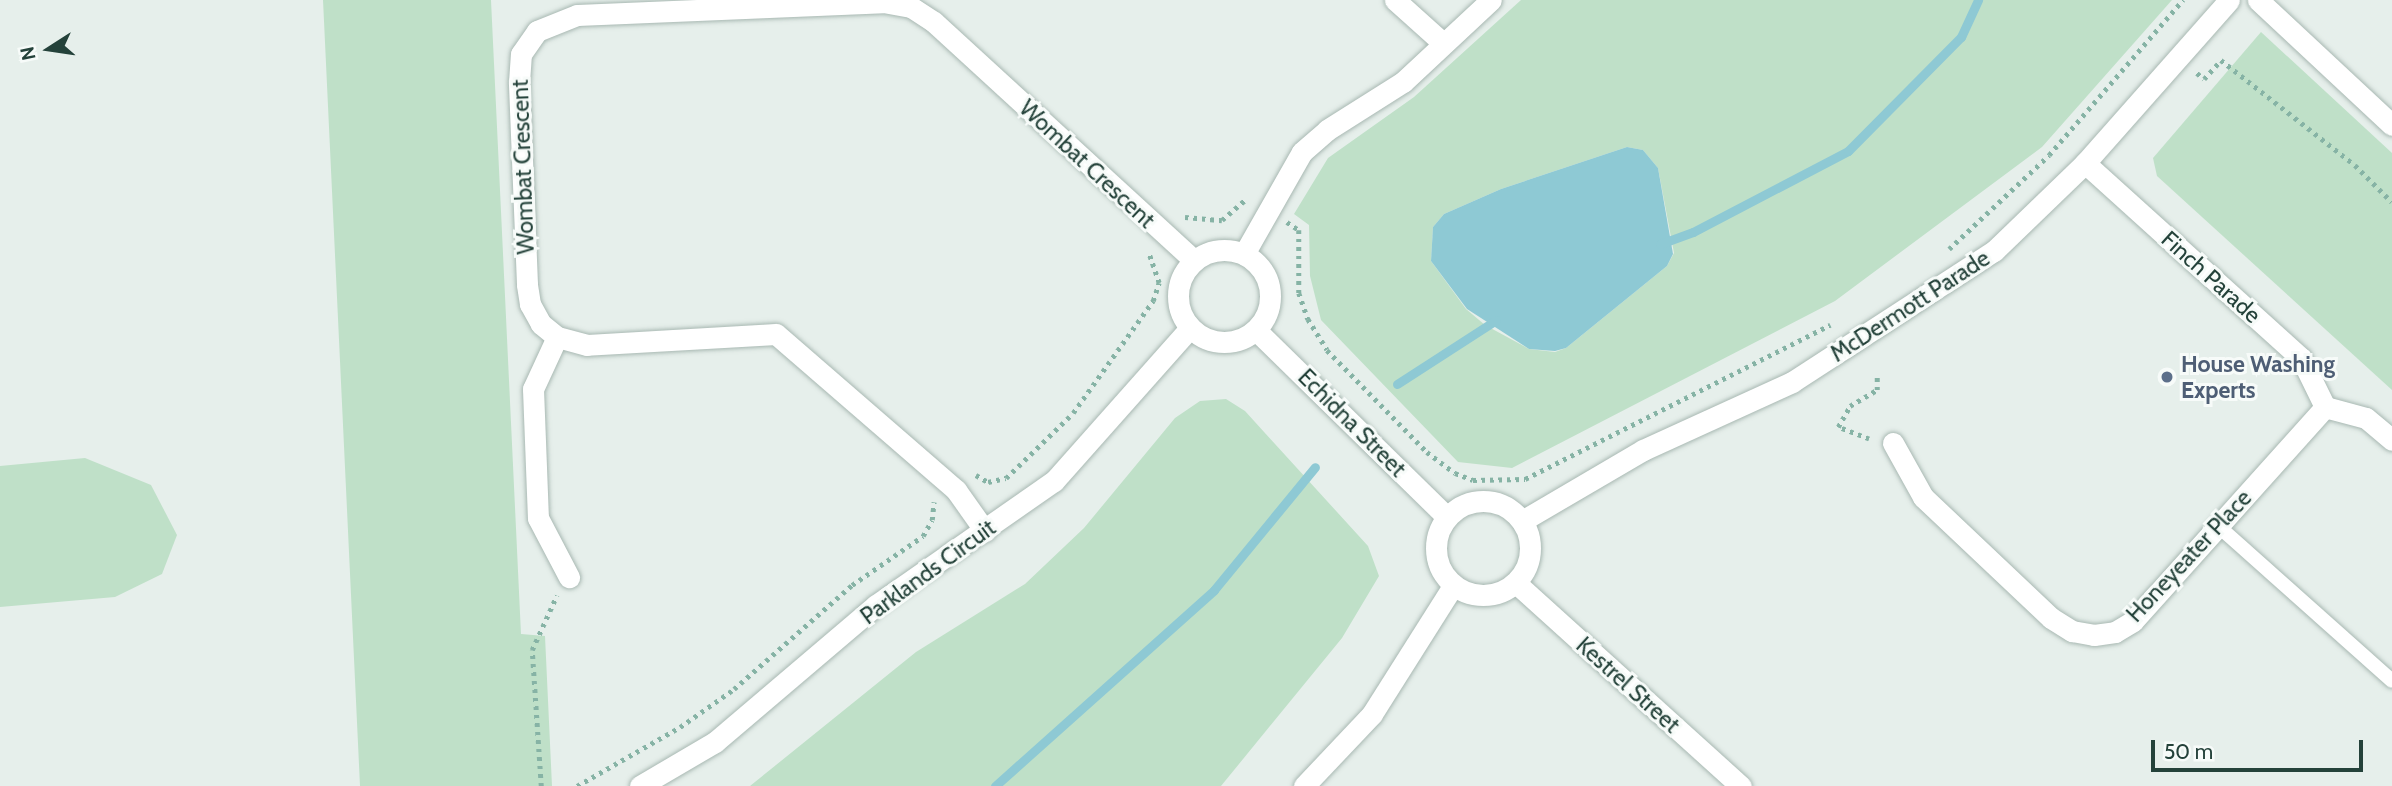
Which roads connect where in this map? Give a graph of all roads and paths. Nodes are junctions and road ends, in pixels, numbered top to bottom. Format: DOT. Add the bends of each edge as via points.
graph roads {
  1 [pos="1395,0"];
  2 [pos="1491,0"];
  3 [pos="2183,0"];
  4 [pos="2229,0"];
  5 [pos="2258,0"];
  6 [pos="912,4"];
  7 [pos="2153,35"];
  8 [pos="1443,43"];
  9 [pos="2179,57"];
  10 [pos="2389,117"];
  11 [pos="2085,163"];
  12 [pos="2392,202"];
  13 [pos="1268,210"];
  14 [pos="1164,235"];
  15 [pos="1244,254"];
  16 [pos="1940,257"];
  17 [pos="1194,260"];
  18 [pos="1843,318"];
  19 [pos="1190,328"];
  20 [pos="1256,330"];
  21 [pos="557,337"];
  22 [pos="1877,373"];
  23 [pos="2325,407"];
  24 [pos="2392,440"];
  25 [pos="1893,443"];
  26 [pos="956,489"];
  27 [pos="1447,517"];
  28 [pos="1522,521"];
  29 [pos="2217,525"];
  30 [pos="985,531"];
  31 [pos="569,577"];
  32 [pos="1516,583"];
  33 [pos="1453,586"];
  34 [pos="2392,681"];
  35 [pos="541,786"];
  36 [pos="577,786"];
  37 [pos="640,786"];
  38 [pos="1304,786"];
  39 [pos="1741,786"];
  1 -- 8 [label="street"];
  2 -- 8 [label="street"];
  3 -- 7 [label="path"];
  4 -- 9 [label="street, McDermott Parade"];
  5 -- 10 [label="street"];
  6 -- 14 [label="street, Wombat Crescent"];
  6 -- 21 [label="street, Wombat Crescent" via="577,15 537,31 521,54 519,82 527,284 530,304 541,324"];
  7 -- 9 [label="path"];
  7 -- 16 [label="path" via="2049,155"];
  8 -- 13 [label="street" via="1403,82 1327,130 1302,152"];
  9 -- 11 [label="street, McDermott Parade"];
  9 -- 12 [label="path" via="2204,79 2221,60 2355,165"];
  11 -- 23 [label="street, Finch Parade" via="2301,358"];
  11 -- 28 [label="street, McDermott Parade" via="1994,251 1863,339 1792,382 1643,450"];
  13 -- 14 [label="path" via="1248,197 1222,220 1195,221 1182,216"];
  13 -- 15 [label="street"];
  13 -- 18 [label="path" via="1299,230 1299,293 1327,350 1427,452 1473,480 1525,480"];
  14 -- 17 [label="street, Wombat Crescent"];
  14 -- 26 [label="path" via="1149,253 1159,283 1153,301 1073,414 1006,478 988,482 976,475"];
  15 -- 17 [label="street" via="1218,250"];
  15 -- 20 [label="street" via="1265,275 1270,289 1269,304"];
  17 -- 19 [label="street" via="1184,272 1177,300"];
  19 -- 20 [label="street" via="1215,342 1243,338"];
  19 -- 30 [label="street, Parklands Circuit" via="1054,481"];
  20 -- 27 [label="street, Echidna Street"];
  21 -- 26 [label="street" via="587,345 776,334"];
  21 -- 31 [label="street" via="533,389 538,518"];
  22 -- 25 [label="path" via="1877,390 1850,406 1838,427 1853,436"];
  23 -- 24 [label="street" via="2366,418"];
  23 -- 29 [label="street, Honeyeater Place"];
  25 -- 29 [label="street, Honeyeater Place" via="1923,498 2050,618 2072,631 2115,632 2133,621"];
  26 -- 30 [label="street"];
  26 -- 36 [label="path" via="932,503 932,520 923,536 852,584 734,689 680,727"];
  27 -- 28 [label="street" via="1479,501 1503,505"];
  27 -- 33 [label="street" via="1436,552"];
  28 -- 32 [label="street" via="1531,546 1524,573"];
  29 -- 34 [label="lane"];
  30 -- 37 [label="street, Parklands Circuit" via="876,605 715,742"];
  31 -- 35 [label="path" via="547,611 532,650"];
  32 -- 33 [label="street" via="1505,591 1478,596"];
  32 -- 39 [label="street, Kestrel Street"];
  33 -- 38 [label="street" via="1372,715"];
}
